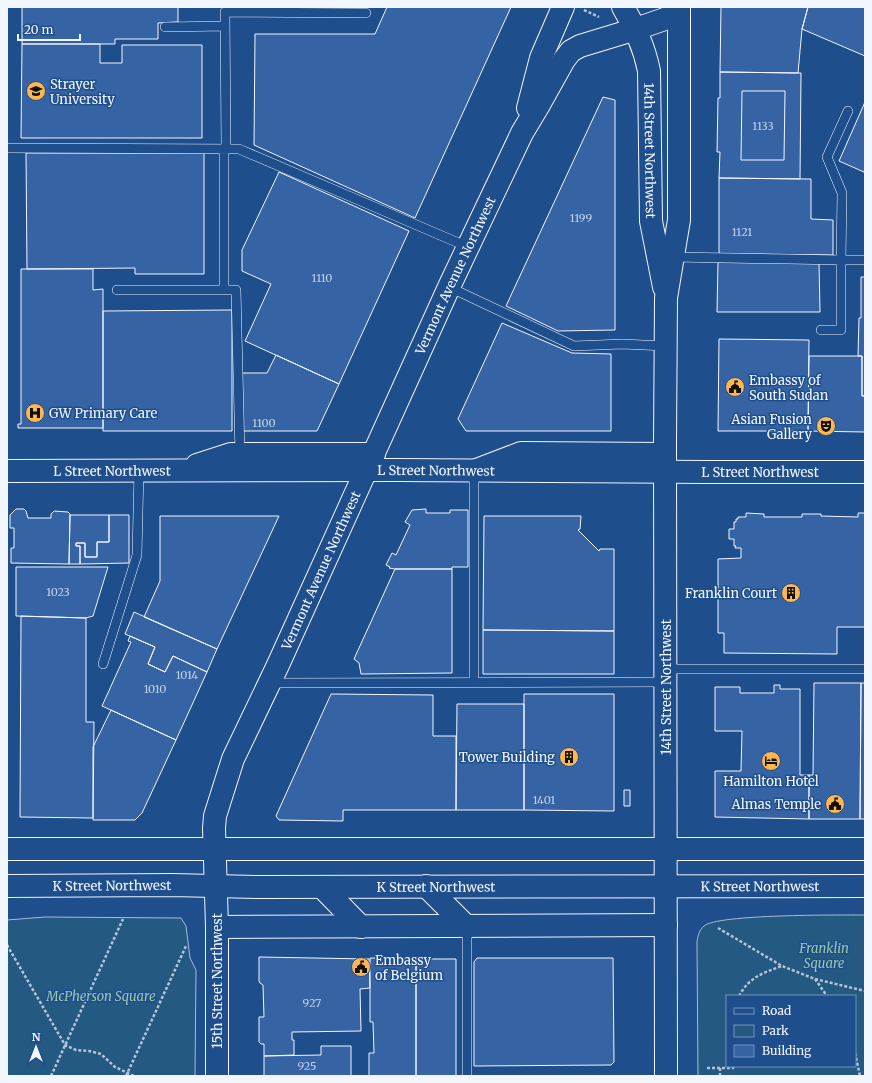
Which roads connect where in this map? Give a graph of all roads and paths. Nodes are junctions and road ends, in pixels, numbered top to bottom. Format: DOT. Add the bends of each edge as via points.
graph roads {
  1 [pos="563,7"];
  2 [pos="577,7"];
  3 [pos="613,11"];
  4 [pos="679,11"];
  5 [pos="366,13"];
  6 [pos="225,26"];
  7 [pos="165,27"];
  8 [pos="636,29"];
  9 [pos="848,111"];
  10 [pos="522,133"];
  11 [pos="7,148"];
  12 [pos="225,149"];
  13 [pos="468,247"];
  14 [pos="673,258"];
  15 [pos="841,260"];
  16 [pos="865,260"];
  17 [pos="449,287"];
  18 [pos="117,290"];
  19 [pos="224,290"];
  20 [pos="666,298"];
  21 [pos="821,330"];
  22 [pos="665,346"];
  23 [pos="240,462"];
  24 [pos="370,462"];
  25 [pos="665,462"];
  26 [pos="139,470"];
  27 [pos="7,471"];
  28 [pos="474,471"];
  29 [pos="865,472"];
  30 [pos="103,664"];
  31 [pos="865,669"];
  32 [pos="666,675"];
  33 [pos="269,683"];
  34 [pos="474,683"];
  35 [pos="7,849"];
  36 [pos="215,849"];
  37 [pos="666,849"];
  38 [pos="865,849"];
  39 [pos="7,886"];
  40 [pos="216,886"];
  41 [pos="426,886"];
  42 [pos="666,886"];
  43 [pos="865,886"];
  44 [pos="322,888"];
  45 [pos="123,919"];
  46 [pos="666,925"];
  47 [pos="218,927"];
  48 [pos="361,927"];
  49 [pos="467,927"];
  50 [pos="718,928"];
  51 [pos="7,946"];
  52 [pos="186,946"];
  53 [pos="782,966"];
  54 [pos="815,979"];
  55 [pos="865,991"];
  56 [pos="740,995"];
  57 [pos="825,995"];
  58 [pos="65,1045"];
  59 [pos="856,1058"];
  60 [pos="733,1067"];
  61 [pos="707,1068"];
  62 [pos="720,1068"];
  63 [pos="127,1075"];
  64 [pos="51,1076"];
  65 [pos="134,1076"];
  66 [pos="216,1076"];
  67 [pos="467,1076"];
  68 [pos="666,1076"];
  69 [pos="720,1076"];
  70 [pos="860,1076"];
  1 -- 10 [label="main road, Vermont Avenue Northwest" via="541,58"];
  2 -- 3 [label="path" via="599,17"];
  3 -- 8 [label="main road, 14th Street Northwest"];
  4 -- 8 [label="main road, Vermont Avenue Northwest"];
  4 -- 14 [label="main road, 14th Street Northwest" via="679,220"];
  5 -- 6 [label="lane" via="225,12"];
  6 -- 7 [label="lane"];
  6 -- 12 [label="lane"];
  8 -- 10 [label="main road, Vermont Avenue Northwest" via="580,46 571,52"];
  8 -- 20 [label="main road, 14th Street Northwest" via="649,71 651,222"];
  9 -- 15 [label="lane" via="827,157 842,193"];
  10 -- 13 [label="main road, Vermont Avenue Northwest"];
  11 -- 12 [label="lane"];
  12 -- 13 [label="lane" via="239,149"];
  12 -- 19 [label="lane"];
  13 -- 17 [label="main road, Vermont Avenue Northwest"];
  14 -- 15 [label="lane"];
  14 -- 20 [label="main road, 14th Street Northwest"];
  15 -- 16 [label="lane"];
  15 -- 21 [label="lane" via="841,330"];
  17 -- 22 [label="lane" via="574,346"];
  17 -- 24 [label="main road, Vermont Avenue Northwest"];
  18 -- 19 [label="lane"];
  19 -- 23 [label="lane" via="236,290"];
  20 -- 22 [label="main road, 14th Street Northwest"];
  22 -- 25 [label="main road, 14th Street Northwest"];
  23 -- 24 [label="main road, L Street Northwest"];
  23 -- 26 [label="main road, L Street Northwest" via="180,471"];
  24 -- 28 [label="main road, L Street Northwest"];
  24 -- 33 [label="main road, Vermont Avenue Northwest"];
  25 -- 28 [label="main road, L Street Northwest"];
  25 -- 29 [label="main road, L Street Northwest"];
  25 -- 32 [label="main road, 14th Street Northwest"];
  26 -- 27 [label="main road, L Street Northwest"];
  26 -- 30 [label="lane" via="137,555"];
  28 -- 34 [label="lane"];
  31 -- 32 [label="lane"];
  32 -- 34 [label="lane"];
  32 -- 37 [label="main road, 14th Street Northwest"];
  33 -- 34 [label="lane"];
  33 -- 36 [label="main road, Vermont Avenue Northwest" via="233,759 224,786 215,816"];
  35 -- 36 [label="main road"];
  36 -- 37 [label="main road"];
  36 -- 40 [label="main road, Vermont Avenue Northwest"];
  37 -- 38 [label="main road"];
  37 -- 42 [label="main road, 14th Street Northwest"];
  39 -- 40 [label="main road, K Street Northwest"];
  40 -- 44 [label="main road, K Street Northwest"];
  40 -- 47 [label="main road, 15th Street Northwest"];
  41 -- 42 [label="main road, K Street Northwest"];
  41 -- 44 [label="main road, K Street Northwest"];
  41 -- 49 [label="main road"];
  42 -- 43 [label="main road, K Street Northwest"];
  42 -- 46 [label="main road, 14th Street Northwest"];
  44 -- 48 [label="main road"];
  45 -- 58 [label="path"];
  46 -- 49 [label="main road"];
  46 -- 68 [label="main road, 14th Street Northwest"];
  47 -- 48 [label="main road"];
  47 -- 66 [label="main road, 15th Street Northwest"];
  48 -- 49 [label="main road"];
  49 -- 67 [label="lane"];
  50 -- 53 [label="path"];
  51 -- 58 [label="path"];
  52 -- 63 [label="path"];
  53 -- 54 [label="path"];
  53 -- 56 [label="path" via="756,976"];
  54 -- 55 [label="path"];
  54 -- 57 [label="path"];
  58 -- 63 [label="path" via="76,1050 101,1054"];
  58 -- 64 [label="path"];
  59 -- 70 [label="path"];
  60 -- 62 [label="path"];
  61 -- 62 [label="path"];
  62 -- 69 [label="path"];
  63 -- 65 [label="path"];
}
